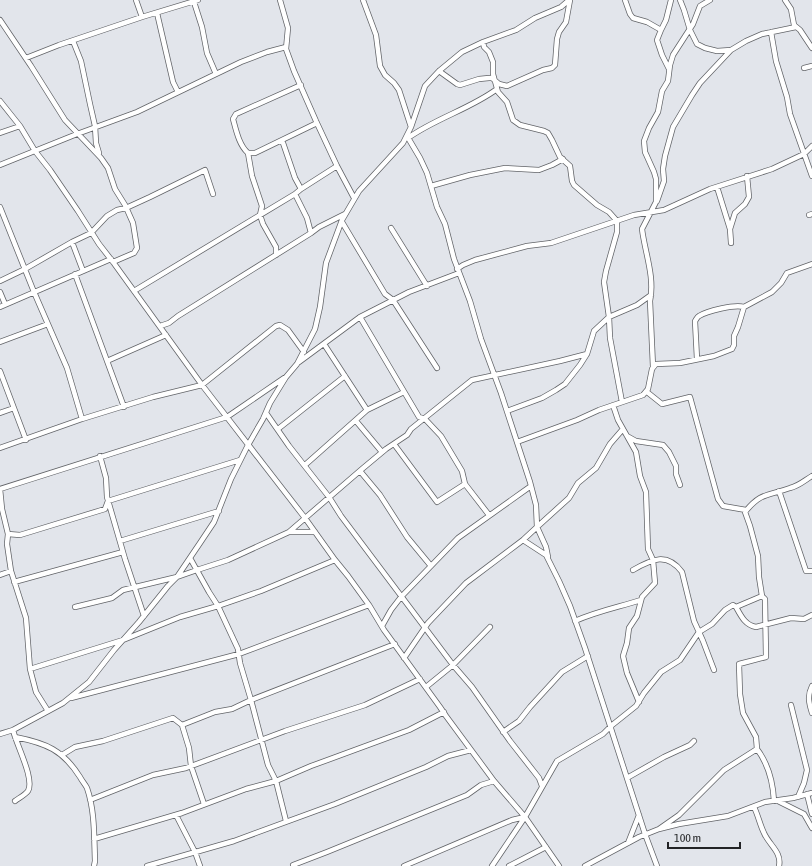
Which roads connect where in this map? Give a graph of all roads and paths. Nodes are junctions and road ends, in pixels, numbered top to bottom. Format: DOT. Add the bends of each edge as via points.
graph roads {
  1 [pos="136,0"];
  2 [pos="280,0"];
  3 [pos="364,0"];
  4 [pos="569,0"];
  5 [pos="624,0"];
  6 [pos="671,0"];
  7 [pos="680,0"];
  8 [pos="710,0"];
  9 [pos="784,0"];
  10 [pos="196,1"];
  11 [pos="156,13"];
  12 [pos="142,17"];
  13 [pos="0,20"];
  14 [pos="796,27"];
  15 [pos="661,30"];
  16 [pos="690,30"];
  17 [pos="771,32"];
  18 [pos="73,41"];
  19 [pos="483,42"];
  20 [pos="286,47"];
  21 [pos="812,48"];
  22 [pos="731,50"];
  23 [pos="26,58"];
  24 [pos="812,66"];
  25 [pos="804,68"];
  26 [pos="669,69"];
  27 [pos="439,71"];
  28 [pos="216,74"];
  29 [pos="495,80"];
  30 [pos="301,85"];
  31 [pos="497,89"];
  32 [pos="178,92"];
  33 [pos="0,101"];
  34 [pos="317,123"];
  35 [pos="20,126"];
  36 [pos="96,127"];
  37 [pos="411,127"];
  38 [pos="0,132"];
  39 [pos="78,134"];
  40 [pos="408,137"];
  41 [pos="282,140"];
  42 [pos="812,146"];
  43 [pos="35,151"];
  44 [pos="248,153"];
  45 [pos="804,154"];
  46 [pos="101,158"];
  47 [pos="563,159"];
  48 [pos="0,166"];
  49 [pos="337,166"];
  50 [pos="747,176"];
  51 [pos="812,176"];
  52 [pos="431,186"];
  53 [pos="717,187"];
  54 [pos="301,189"];
  55 [pos="213,194"];
  56 [pos="295,194"];
  57 [pos="354,198"];
  58 [pos="656,202"];
  59 [pos="0,207"];
  60 [pos="126,208"];
  61 [pos="651,213"];
  62 [pos="345,214"];
  63 [pos="260,215"];
  64 [pos="617,221"];
  65 [pos="342,222"];
  66 [pos="391,228"];
  67 [pos="730,229"];
  68 [pos="91,233"];
  69 [pos="311,233"];
  70 [pos="72,242"];
  71 [pos="731,243"];
  72 [pos="276,254"];
  73 [pos="112,260"];
  74 [pos="812,264"];
  75 [pos="25,269"];
  76 [pos="83,271"];
  77 [pos="458,271"];
  78 [pos="76,274"];
  79 [pos="0,281"];
  80 [pos="426,286"];
  81 [pos="134,291"];
  82 [pos="0,292"];
  83 [pos="34,292"];
  84 [pos="651,295"];
  85 [pos="394,300"];
  86 [pos="5,304"];
  87 [pos="0,307"];
  88 [pos="744,307"];
  89 [pos="360,317"];
  90 [pos="609,317"];
  91 [pos="48,324"];
  92 [pos="160,326"];
  93 [pos="166,335"];
  94 [pos="0,342"];
  95 [pos="324,344"];
  96 [pos="304,352"];
  97 [pos="587,354"];
  98 [pos="697,359"];
  99 [pos="107,361"];
  100 [pos="297,364"];
  101 [pos="653,367"];
  102 [pos="437,368"];
  103 [pos="0,371"];
  104 [pos="495,374"];
  105 [pos="345,376"];
  106 [pos="286,377"];
  107 [pos="202,385"];
  108 [pos="404,392"];
  109 [pos="647,392"];
  110 [pos="622,402"];
  111 [pos="613,405"];
  112 [pos="124,407"];
  113 [pos="14,408"];
  114 [pos="367,410"];
  115 [pos="507,411"];
  116 [pos="0,413"];
  117 [pos="266,413"];
  118 [pos="227,417"];
  119 [pos="82,419"];
  120 [pos="425,419"];
  121 [pos="356,420"];
  122 [pos="278,429"];
  123 [pos="623,429"];
  124 [pos="627,436"];
  125 [pos="26,440"];
  126 [pos="517,442"];
  127 [pos="394,444"];
  128 [pos="248,445"];
  129 [pos="0,448"];
  130 [pos="382,452"];
  131 [pos="100,456"];
  132 [pos="240,460"];
  133 [pos="305,465"];
  134 [pos="360,471"];
  135 [pos="812,476"];
  136 [pos="466,484"];
  137 [pos="680,484"];
  138 [pos="531,486"];
  139 [pos="0,489"];
  140 [pos="779,491"];
  141 [pos="330,497"];
  142 [pos="108,501"];
  143 [pos="746,510"];
  144 [pos="219,511"];
  145 [pos="489,515"];
  146 [pos="305,518"];
  147 [pos="537,527"];
  148 [pos="289,532"];
  149 [pos="315,532"];
  150 [pos="8,534"];
  151 [pos="523,540"];
  152 [pos="120,541"];
  153 [pos="123,552"];
  154 [pos="190,558"];
  155 [pos="334,560"];
  156 [pos="654,560"];
  157 [pos="549,561"];
  158 [pos="431,566"];
  159 [pos="197,570"];
  160 [pos="633,570"];
  161 [pos="11,571"];
  162 [pos="812,571"];
  163 [pos="0,576"];
  164 [pos="177,577"];
  165 [pos="14,582"];
  166 [pos="134,587"];
  167 [pos="762,596"];
  168 [pos="402,597"];
  169 [pos="641,600"];
  170 [pos="369,605"];
  171 [pos="218,606"];
  172 [pos="75,607"];
  173 [pos="736,607"];
  174 [pos="812,615"];
  175 [pos="144,616"];
  176 [pos="575,621"];
  177 [pos="765,624"];
  178 [pos="382,626"];
  179 [pos="490,627"];
  180 [pos="425,628"];
  181 [pos="699,632"];
  182 [pos="123,640"];
  183 [pos="395,644"];
  184 [pos="239,654"];
  185 [pos="588,656"];
  186 [pos="404,658"];
  187 [pos="452,664"];
  188 [pos="30,669"];
  189 [pos="714,670"];
  190 [pos="420,679"];
  191 [pos="812,686"];
  192 [pos="426,687"];
  193 [pos="69,699"];
  194 [pos="251,700"];
  195 [pos="639,702"];
  196 [pos="791,705"];
  197 [pos="48,711"];
  198 [pos="444,712"];
  199 [pos="812,713"];
  200 [pos="182,725"];
  201 [pos="611,726"];
  202 [pos="13,730"];
  203 [pos="504,732"];
  204 [pos="0,734"];
  205 [pos="15,737"];
  206 [pos="262,740"];
  207 [pos="694,741"];
  208 [pos="472,750"];
  209 [pos="757,750"];
  210 [pos="62,755"];
  211 [pos="191,766"];
  212 [pos="627,778"];
  213 [pos="276,781"];
  214 [pos="494,781"];
  215 [pos="542,786"];
  216 [pos="809,793"];
  217 [pos="798,797"];
  218 [pos="90,800"];
  219 [pos="15,801"];
  220 [pos="776,801"];
  221 [pos="204,804"];
  222 [pos="754,807"];
  223 [pos="176,814"];
  224 [pos="812,814"];
  225 [pos="639,815"];
  226 [pos="525,817"];
  227 [pos="286,821"];
  228 [pos="812,828"];
  229 [pos="659,829"];
  230 [pos="645,834"];
  231 [pos="94,839"];
  232 [pos="628,843"];
  233 [pos="546,847"];
  234 [pos="195,852"];
  235 [pos="592,862"];
  236 [pos="293,865"];
  237 [pos="94,866"];
  238 [pos="147,866"];
  239 [pos="200,866"];
  240 [pos="404,866"];
  241 [pos="492,866"];
  242 [pos="509,866"];
  243 [pos="559,866"];
  244 [pos="585,866"];
  245 [pos="595,866"];
  246 [pos="657,866"];
  247 [pos="780,866"];
  1 -- 12 [label="street"];
  2 -- 20 [label="street" via="288,28"];
  3 -- 37 [label="street" via="376,35 380,66 398,90"];
  4 -- 19 [label="street" via="561,7 535,18 516,30"];
  4 -- 29 [label="street" via="566,22 557,39 554,67 507,86"];
  5 -- 15 [label="street" via="633,18"];
  6 -- 15 [label="street"];
  7 -- 16 [label="street"];
  8 -- 16 [label="street" via="697,10 696,20"];
  9 -- 14 [label="street" via="791,9"];
  10 -- 11 [label="street"];
  10 -- 28 [label="street" via="207,52"];
  11 -- 12 [label="street"];
  11 -- 32 [label="street" via="171,75"];
  12 -- 18 [label="street"];
  13 -- 23 [label="street"];
  14 -- 17 [label="street"];
  14 -- 21 [label="street"];
  15 -- 26 [label="street" via="657,43"];
  16 -- 22 [label="street" via="698,46 717,51"];
  16 -- 26 [label="street" via="675,51"];
  17 -- 22 [label="street"];
  17 -- 45 [label="street" via="790,114"];
  18 -- 23 [label="street"];
  18 -- 36 [label="street" via="81,61"];
  19 -- 27 [label="street" via="462,52"];
  19 -- 29 [label="street" via="484,47 490,52"];
  20 -- 28 [label="street" via="267,52"];
  20 -- 30 [label="street"];
  22 -- 58 [label="street" via="697,87 673,129 665,156 664,181"];
  23 -- 39 [label="street" via="65,120"];
  24 -- 25 [label="street"];
  26 -- 58 [label="street" via="668,81 662,91 658,112 644,142 645,152 656,179"];
  27 -- 29 [label="street" via="460,85 485,78"];
  27 -- 37 [label="street" via="425,86"];
  28 -- 32 [label="street"];
  29 -- 31 [label="street"];
  30 -- 34 [label="street"];
  30 -- 44 [label="street" via="236,114 233,119 237,133"];
  31 -- 40 [label="street"];
  31 -- 47 [label="street" via="507,102 513,120 520,125 546,132"];
  32 -- 36 [label="street" via="137,112"];
  33 -- 35 [label="street"];
  34 -- 41 [label="street"];
  34 -- 49 [label="street"];
  35 -- 38 [label="street"];
  35 -- 43 [label="street"];
  36 -- 39 [label="street"];
  36 -- 46 [label="street" via="97,146"];
  37 -- 40 [label="street"];
  39 -- 43 [label="street"];
  39 -- 46 [label="street"];
  40 -- 52 [label="street" via="424,165"];
  40 -- 57 [label="street"];
  41 -- 44 [label="street" via="256,153"];
  41 -- 54 [label="street"];
  42 -- 45 [label="street"];
  43 -- 48 [label="street"];
  43 -- 68 [label="street"];
  44 -- 63 [label="street" via="252,176 262,206"];
  45 -- 50 [label="street" via="772,169"];
  45 -- 51 [label="street"];
  46 -- 60 [label="street"];
  47 -- 52 [label="street" via="539,170 506,168"];
  47 -- 64 [label="street" via="570,166 574,185"];
  49 -- 54 [label="street"];
  49 -- 57 [label="street"];
  50 -- 53 [label="street"];
  50 -- 67 [label="street" via="749,197 736,213"];
  52 -- 77 [label="street"];
  53 -- 61 [label="street"];
  53 -- 67 [label="street"];
  54 -- 56 [label="street"];
  55 -- 60 [label="street" via="205,170"];
  56 -- 63 [label="street"];
  56 -- 69 [label="street"];
  57 -- 62 [label="street"];
  58 -- 61 [label="street"];
  59 -- 75 [label="street"];
  60 -- 68 [label="street" via="107,216"];
  60 -- 73 [label="street" via="133,223 137,250"];
  61 -- 64 [label="street"];
  61 -- 84 [label="street" via="642,229 651,276"];
  62 -- 65 [label="street"];
  62 -- 69 [label="street"];
  63 -- 72 [label="street" via="276,247"];
  63 -- 81 [label="street"];
  64 -- 77 [label="street" via="551,243 527,246 475,260 463,265"];
  64 -- 90 [label="street" via="618,232 604,278"];
  65 -- 85 [label="street" via="385,294"];
  65 -- 96 [label="street" via="326,263 315,329"];
  66 -- 80 [label="street"];
  67 -- 71 [label="street"];
  68 -- 70 [label="street"];
  68 -- 73 [label="street"];
  69 -- 72 [label="street"];
  70 -- 75 [label="street"];
  70 -- 76 [label="street"];
  72 -- 92 [label="street" via="169,323"];
  73 -- 76 [label="street"];
  73 -- 81 [label="street"];
  74 -- 88 [label="street" via="787,273 781,284 772,292"];
  75 -- 79 [label="street"];
  75 -- 83 [label="street"];
  76 -- 78 [label="street"];
  77 -- 80 [label="street"];
  77 -- 104 [label="street"];
  78 -- 83 [label="street"];
  78 -- 99 [label="street"];
  80 -- 85 [label="street"];
  81 -- 92 [label="street"];
  82 -- 86 [label="street"];
  83 -- 86 [label="street"];
  83 -- 91 [label="street"];
  84 -- 90 [label="street" via="637,305"];
  84 -- 101 [label="street"];
  85 -- 89 [label="street"];
  85 -- 102 [label="street"];
  86 -- 87 [label="street"];
  88 -- 98 [label="street" via="734,336 733,348 714,356"];
  88 -- 98 [label="street" via="739,305 698,317 695,321"];
  89 -- 95 [label="street"];
  89 -- 108 [label="street"];
  90 -- 97 [label="street" via="594,331"];
  90 -- 110 [label="street" via="610,338"];
  91 -- 94 [label="street"];
  91 -- 119 [label="street" via="66,368"];
  92 -- 93 [label="street"];
  93 -- 99 [label="street"];
  93 -- 107 [label="street"];
  95 -- 100 [label="street"];
  95 -- 105 [label="street"];
  96 -- 100 [label="street"];
  96 -- 107 [label="street" via="288,330 280,325 276,326"];
  97 -- 104 [label="street"];
  97 -- 115 [label="street" via="568,381 556,390"];
  98 -- 101 [label="street" via="656,364"];
  99 -- 112 [label="street"];
  100 -- 106 [label="street"];
  101 -- 109 [label="street"];
  103 -- 113 [label="street"];
  104 -- 115 [label="street"];
  104 -- 120 [label="street" via="472,380"];
  105 -- 114 [label="street"];
  105 -- 122 [label="street"];
  106 -- 117 [label="street"];
  106 -- 118 [label="street"];
  107 -- 112 [label="street"];
  107 -- 118 [label="street"];
  108 -- 114 [label="street"];
  108 -- 120 [label="street" via="419,417"];
  109 -- 110 [label="street"];
  109 -- 143 [label="street" via="662,404 690,397 718,499 723,506"];
  110 -- 111 [label="street"];
  111 -- 123 [label="street"];
  111 -- 126 [label="street"];
  112 -- 119 [label="street"];
  113 -- 116 [label="street"];
  113 -- 125 [label="street"];
  114 -- 121 [label="street"];
  115 -- 126 [label="street"];
  117 -- 122 [label="street"];
  117 -- 128 [label="street"];
  118 -- 128 [label="street"];
  118 -- 131 [label="street"];
  119 -- 125 [label="street"];
  120 -- 127 [label="street"];
  120 -- 136 [label="street" via="441,436 462,471"];
  121 -- 130 [label="street"];
  121 -- 133 [label="street"];
  122 -- 133 [label="street"];
  123 -- 124 [label="street"];
  123 -- 147 [label="street" via="610,444 596,468 578,483 569,498"];
  124 -- 137 [label="street" via="636,441 663,445 676,466"];
  124 -- 156 [label="street" via="636,452 646,492 648,549"];
  125 -- 129 [label="street"];
  126 -- 138 [label="street"];
  127 -- 130 [label="street"];
  127 -- 136 [label="street" via="437,502"];
  128 -- 132 [label="street"];
  128 -- 146 [label="street"];
  130 -- 134 [label="street"];
  131 -- 139 [label="street"];
  131 -- 142 [label="street" via="106,478"];
  132 -- 142 [label="street"];
  132 -- 144 [label="street"];
  133 -- 141 [label="street"];
  134 -- 141 [label="street"];
  134 -- 158 [label="street"];
  135 -- 140 [label="street" via="797,486"];
  136 -- 145 [label="street"];
  138 -- 145 [label="street"];
  138 -- 147 [label="street" via="536,505"];
  139 -- 150 [label="street"];
  140 -- 143 [label="street" via="755,500"];
  140 -- 162 [label="street" via="806,571"];
  141 -- 146 [label="street"];
  141 -- 168 [label="street" via="341,516"];
  142 -- 150 [label="street" via="105,509 20,535"];
  142 -- 152 [label="street"];
  143 -- 167 [label="street" via="759,559"];
  144 -- 152 [label="street"];
  144 -- 154 [label="street"];
  145 -- 158 [label="street" via="458,538"];
  146 -- 148 [label="street"];
  146 -- 149 [label="street"];
  147 -- 151 [label="street"];
  147 -- 157 [label="street"];
  148 -- 149 [label="street"];
  148 -- 159 [label="street" via="228,560"];
  149 -- 155 [label="street"];
  150 -- 161 [label="street"];
  151 -- 157 [label="street" via="546,555"];
  151 -- 180 [label="street" via="466,583"];
  152 -- 153 [label="street"];
  153 -- 165 [label="street"];
  153 -- 166 [label="street"];
  154 -- 159 [label="street"];
  154 -- 164 [label="street"];
  155 -- 170 [label="street"];
  155 -- 171 [label="street"];
  156 -- 160 [label="street"];
  156 -- 169 [label="street" via="655,583"];
  156 -- 181 [label="street" via="668,559 682,572"];
  157 -- 176 [label="street"];
  158 -- 168 [label="street"];
  159 -- 164 [label="street"];
  159 -- 171 [label="street"];
  161 -- 163 [label="street"];
  161 -- 165 [label="street"];
  164 -- 166 [label="street"];
  164 -- 175 [label="street"];
  165 -- 188 [label="street" via="26,618"];
  166 -- 172 [label="street" via="123,590 112,598"];
  166 -- 175 [label="street"];
  167 -- 173 [label="street"];
  167 -- 177 [label="street" via="765,599"];
  168 -- 178 [label="street"];
  168 -- 180 [label="street"];
  169 -- 176 [label="street" via="621,604"];
  169 -- 195 [label="street" via="637,616 629,628 623,656"];
  170 -- 178 [label="street"];
  170 -- 184 [label="street"];
  171 -- 182 [label="street" via="180,616"];
  171 -- 184 [label="street"];
  173 -- 177 [label="street" via="748,624 756,627"];
  173 -- 181 [label="street" via="733,605 725,610 712,624"];
  174 -- 177 [label="street" via="804,619 791,618"];
  175 -- 182 [label="street"];
  176 -- 185 [label="street"];
  177 -- 209 [label="street" via="766,657 739,664 743,713 756,737"];
  178 -- 183 [label="street"];
  179 -- 187 [label="street"];
  180 -- 186 [label="street"];
  180 -- 187 [label="street"];
  181 -- 189 [label="street"];
  181 -- 195 [label="street" via="680,660 661,672"];
  182 -- 188 [label="street"];
  182 -- 193 [label="street" via="89,682"];
  183 -- 186 [label="street"];
  183 -- 194 [label="street"];
  184 -- 193 [label="street"];
  184 -- 194 [label="street"];
  185 -- 201 [label="street"];
  185 -- 203 [label="street" via="562,672 519,721"];
  186 -- 190 [label="street"];
  187 -- 192 [label="street"];
  187 -- 203 [label="street"];
  188 -- 197 [label="street" via="36,692"];
  190 -- 192 [label="street"];
  190 -- 206 [label="street" via="366,705"];
  191 -- 199 [label="street" via="808,699"];
  192 -- 198 [label="street"];
  193 -- 197 [label="street"];
  194 -- 200 [label="street"];
  194 -- 206 [label="street"];
  195 -- 201 [label="street"];
  196 -- 217 [label="street" via="807,770"];
  197 -- 202 [label="street"];
  198 -- 208 [label="street"];
  198 -- 213 [label="street" via="409,730"];
  200 -- 210 [label="street" via="173,718 103,741 75,747"];
  200 -- 211 [label="street"];
  201 -- 212 [label="street"];
  201 -- 215 [label="street" via="603,734 557,761"];
  202 -- 204 [label="street"];
  202 -- 205 [label="street"];
  203 -- 215 [label="street" via="539,778"];
  205 -- 210 [label="street" via="53,748"];
  205 -- 219 [label="street" via="30,786 28,791"];
  206 -- 211 [label="street"];
  206 -- 213 [label="street" via="268,765"];
  207 -- 212 [label="street"];
  208 -- 214 [label="street"];
  208 -- 227 [label="street" via="448,756 398,779"];
  209 -- 220 [label="street" via="769,770"];
  209 -- 229 [label="street" via="724,770 679,814"];
  210 -- 218 [label="street" via="86,786"];
  211 -- 218 [label="street" via="153,775"];
  211 -- 221 [label="street"];
  212 -- 225 [label="street"];
  213 -- 221 [label="street"];
  213 -- 227 [label="street"];
  214 -- 226 [label="street"];
  214 -- 236 [label="street" via="481,785 467,795"];
  215 -- 226 [label="street"];
  216 -- 217 [label="street"];
  216 -- 224 [label="street"];
  217 -- 220 [label="street"];
  218 -- 231 [label="street"];
  220 -- 222 [label="street"];
  220 -- 228 [label="street" via="804,814"];
  221 -- 223 [label="street"];
  222 -- 229 [label="street" via="728,816"];
  222 -- 247 [label="street" via="768,842 778,853"];
  223 -- 231 [label="street"];
  223 -- 234 [label="street"];
  225 -- 230 [label="street"];
  225 -- 232 [label="street"];
  226 -- 233 [label="street"];
  226 -- 240 [label="street" via="512,820"];
  226 -- 241 [label="street"];
  227 -- 234 [label="street" via="234,841"];
  229 -- 230 [label="street"];
  230 -- 232 [label="street"];
  230 -- 246 [label="street"];
  231 -- 237 [label="street"];
  232 -- 235 [label="street"];
  233 -- 242 [label="street"];
  233 -- 243 [label="street"];
  234 -- 238 [label="street"];
  234 -- 239 [label="street"];
  235 -- 244 [label="street"];
  235 -- 245 [label="street"];
}
